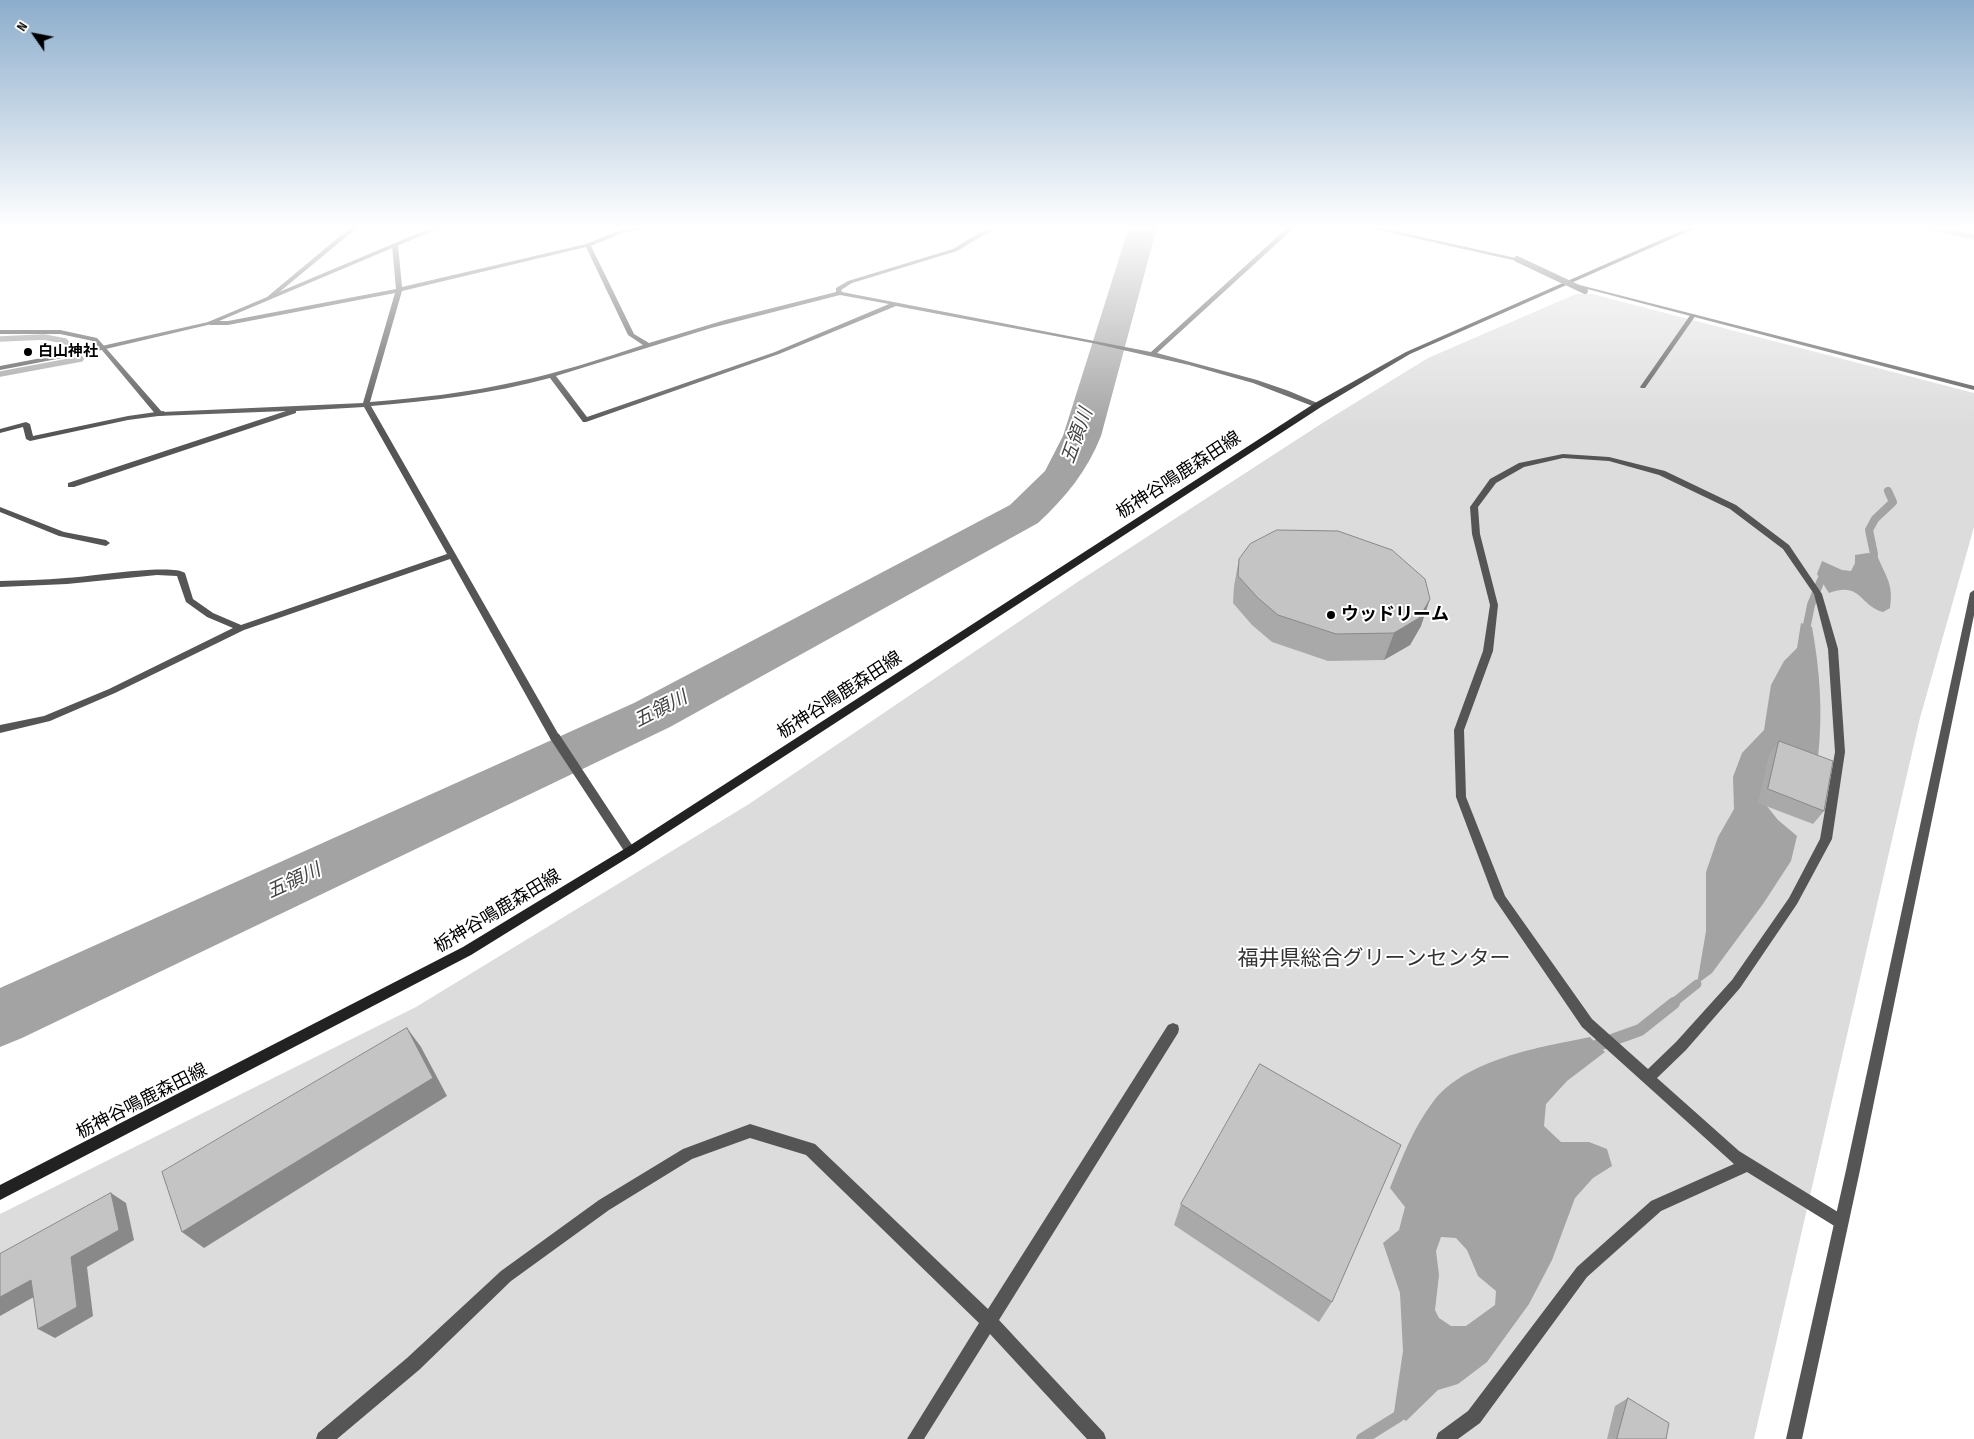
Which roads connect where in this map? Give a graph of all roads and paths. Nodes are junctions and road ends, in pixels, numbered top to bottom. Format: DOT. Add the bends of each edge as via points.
graph roads {
  1 [pos="274,294"];
  2 [pos="278,294"];
  3 [pos="377,294"];
  4 [pos="398,294"];
  5 [pos="611,294"];
  6 [pos="836,294"];
  7 [pos="846,294"];
  8 [pos="1218,294"];
  9 [pos="1544,294"];
  10 [pos="1613,294"];
  11 [pos="269,298"];
  12 [pos="895,304"];
  13 [pos="1693,315"];
  14 [pos="210,323"];
  15 [pos="0,332"];
  16 [pos="650,346"];
  17 [pos="103,348"];
  18 [pos="1153,353"];
  19 [pos="0,368"];
  20 [pos="551,375"];
  21 [pos="1643,387"];
  22 [pos="1974,388"];
  23 [pos="366,404"];
  24 [pos="1318,405"];
  25 [pos="305,407"];
  26 [pos="163,414"];
  27 [pos="0,431"];
  28 [pos="71,485"];
  29 [pos="0,509"];
  30 [pos="106,543"];
  31 [pos="452,555"];
  32 [pos="0,584"];
  33 [pos="1974,593"];
  34 [pos="241,628"];
  35 [pos="0,729"];
  36 [pos="630,850"];
  37 [pos="1173,1029"];
  38 [pos="1648,1078"];
  39 [pos="1748,1165"];
  40 [pos="0,1193"];
  41 [pos="1841,1222"];
  42 [pos="989,1321"];
  43 [pos="324,1439"];
  44 [pos="915,1439"];
  45 [pos="1098,1439"];
  46 [pos="1444,1439"];
  47 [pos="1794,1439"];
  1 -- 11 [label="street"];
  2 -- 11 [label="street"];
  3 -- 14 [label="street" via="228,323"];
  4 -- 23 [label="street"];
  5 -- 16 [label="street" via="631,335"];
  6 -- 16 [label="street"];
  7 -- 12 [label="street"];
  8 -- 18 [label="street"];
  9 -- 24 [label="main road, 栃神谷鳴鹿森田線" via="1408,353"];
  10 -- 13 [label="street"];
  11 -- 14 [label="street"];
  12 -- 18 [label="street"];
  12 -- 20 [label="street" via="777,353 586,420"];
  13 -- 21 [label="street"];
  13 -- 22 [label="street"];
  14 -- 17 [label="street"];
  15 -- 17 [label="street" via="60,332 95,339"];
  16 -- 20 [label="street"];
  17 -- 19 [label="street"];
  17 -- 26 [label="street"];
  18 -- 24 [label="street" via="1281,389"];
  20 -- 23 [label="street" via="488,390"];
  23 -- 25 [label="street"];
  23 -- 31 [label="street"];
  24 -- 36 [label="main road, 栃神谷鳴鹿森田線"];
  25 -- 26 [label="street"];
  25 -- 28 [label="street"];
  26 -- 27 [label="street" via="128,418 30,439 26,424"];
  29 -- 30 [label="street" via="62,534"];
  31 -- 34 [label="street"];
  31 -- 36 [label="street" via="581,780"];
  32 -- 34 [label="street" via="181,573 189,600 210,615"];
  33 -- 41 [label="street"];
  34 -- 35 [label="street" via="112,691 46,719"];
  36 -- 40 [label="main road, 栃神谷鳴鹿森田線" via="467,951"];
  37 -- 42 [label="street"];
  38 -- 38 [label="street" via="1587,1023 1500,898 1462,797 1459,730 1488,651 1494,605 1476,534 1474,507 1493,481 1522,465 1563,456 1609,459 1662,473 1733,507 1786,547 1818,594 1833,649 1840,752 1826,839 1793,901 1736,984"];
  38 -- 39 [label="street"];
  39 -- 41 [label="street"];
  39 -- 46 [label="street" via="1656,1206 1582,1272 1474,1417"];
  41 -- 47 [label="street"];
  42 -- 43 [label="street" via="810,1149 750,1131 688,1154 604,1205 521,1265 413,1364"];
  42 -- 44 [label="street"];
  42 -- 45 [label="street"];
}
